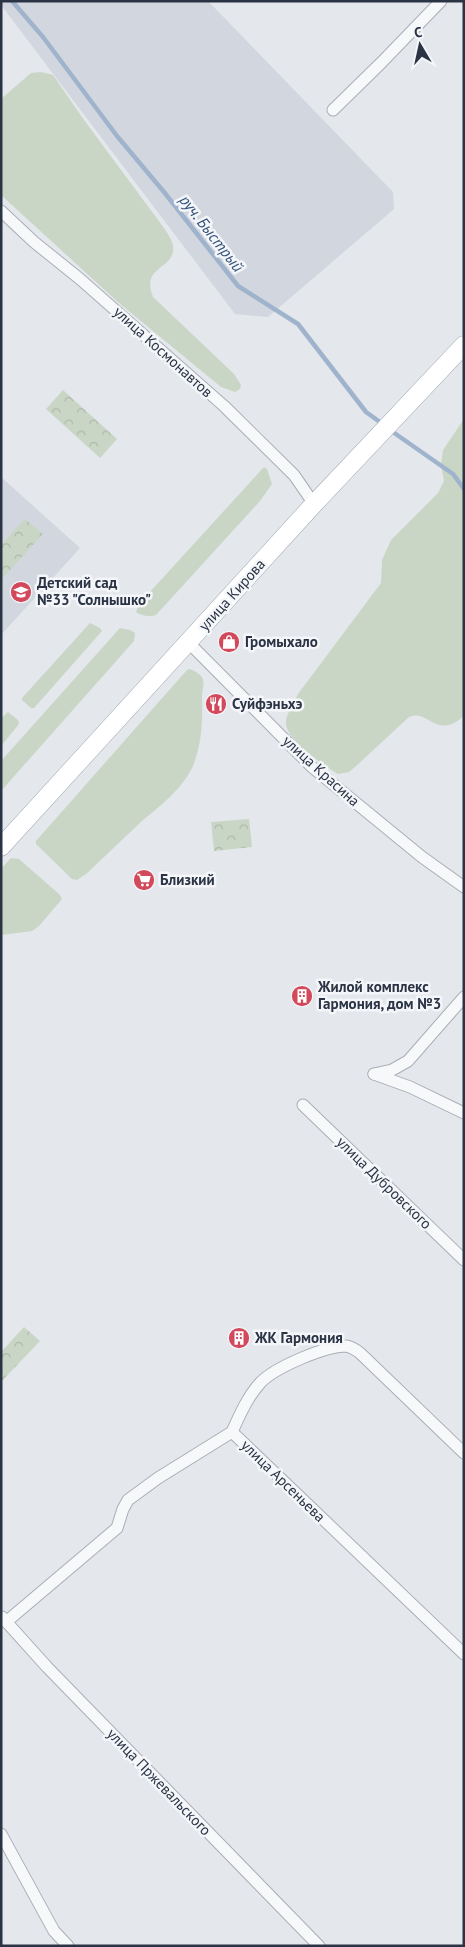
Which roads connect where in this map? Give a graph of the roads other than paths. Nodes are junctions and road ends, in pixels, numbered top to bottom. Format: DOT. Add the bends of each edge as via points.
graph roads {
  1 [pos="441,1"];
  2 [pos="333,110"];
  3 [pos="1,211"];
  4 [pos="464,344"];
  5 [pos="314,504"];
  6 [pos="188,642"];
  7 [pos="1,847"];
  8 [pos="464,887"];
  9 [pos="464,997"];
  10 [pos="303,1105"];
  11 [pos="464,1113"];
  12 [pos="464,1260"];
  13 [pos="232,1432"];
  14 [pos="464,1453"];
  15 [pos="4,1619"];
  16 [pos="464,1654"];
  17 [pos="1,1834"];
  18 [pos="68,1946"];
  19 [pos="319,1946"];
  1 -- 2 [label="street"];
  3 -- 5 [label="street, улица Космонавтов" via="224,406 288,469"];
  4 -- 5 [label="main road, улица Кирова"];
  5 -- 6 [label="main road, улица Кирова"];
  6 -- 7 [label="main road, улица Кирова"];
  6 -- 8 [label="street, улица Красина" via="312,767"];
  9 -- 11 [label="street" via="408,1061 392,1070 374,1074"];
  10 -- 12 [label="street, улица Дубровского"];
  13 -- 14 [label="street" via="250,1396 262,1381 290,1363 344,1346 353,1347"];
  13 -- 15 [label="street, улица Арсеньева" via="128,1500 117,1528"];
  13 -- 16 [label="street, улица Арсеньева"];
  15 -- 19 [label="street, улица Пржевальского" via="46,1667"];
  17 -- 18 [label="street" via="54,1931"];
}
